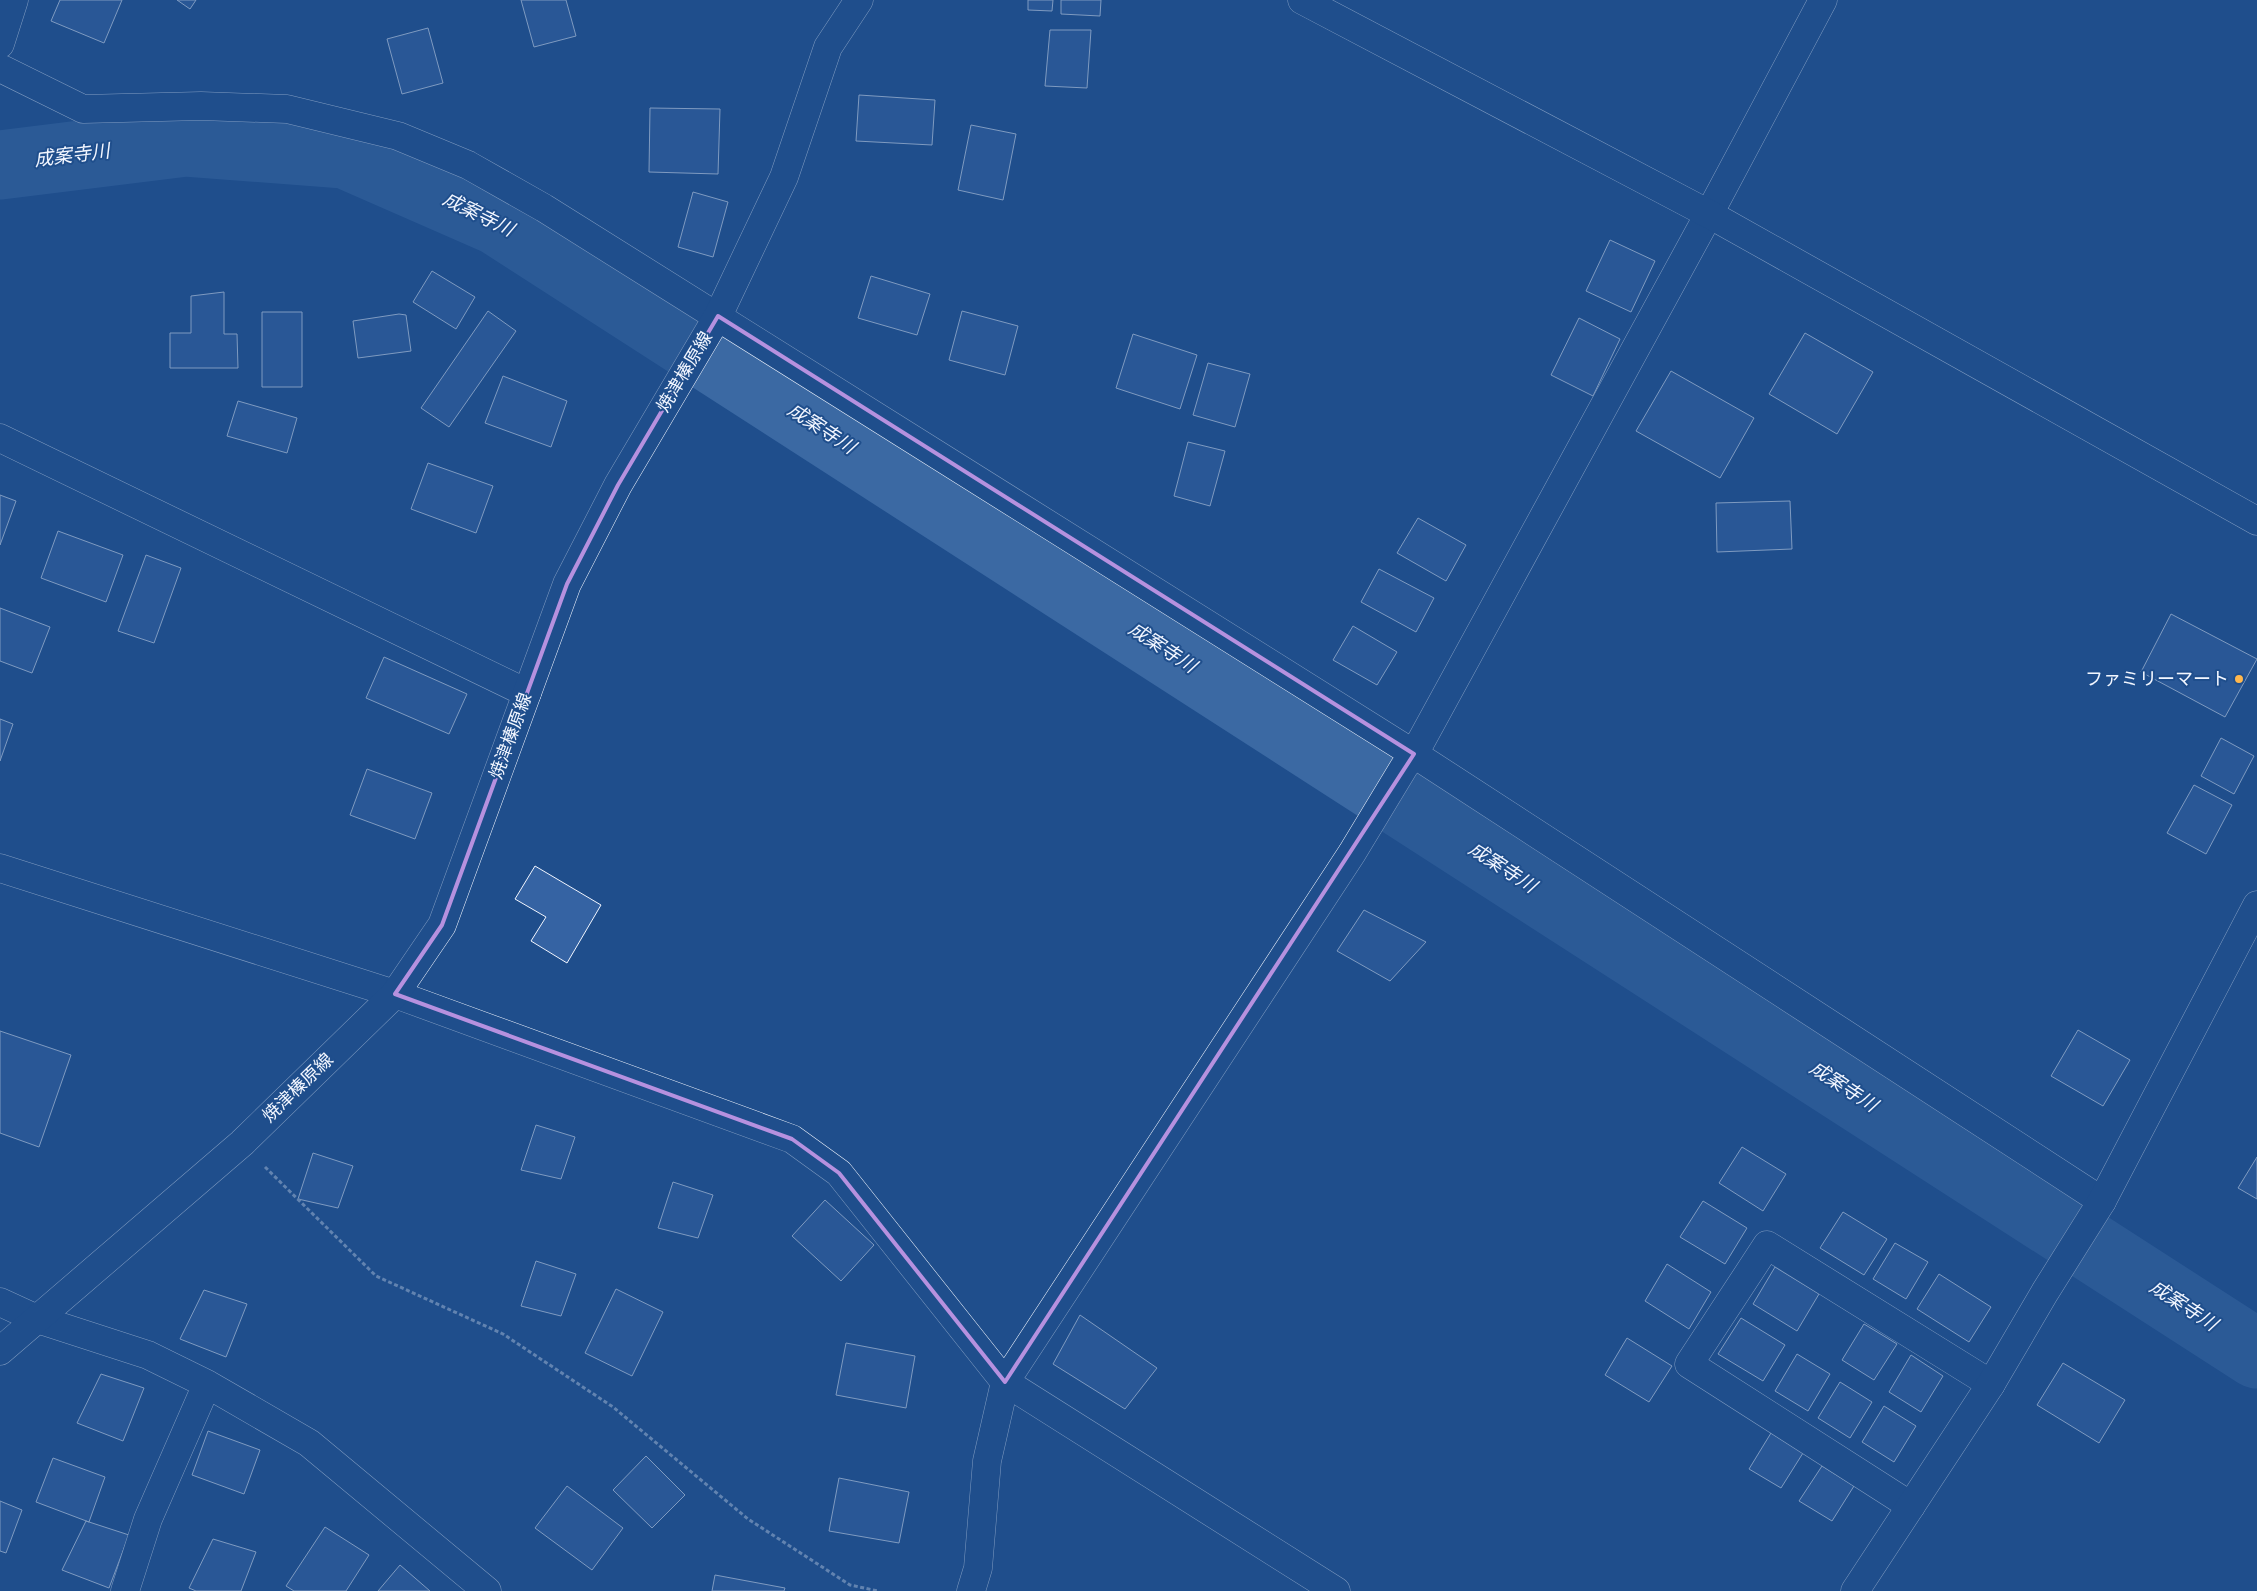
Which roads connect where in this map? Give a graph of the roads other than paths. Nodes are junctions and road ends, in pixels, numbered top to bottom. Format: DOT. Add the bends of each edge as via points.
graph roads {
  1 [pos="14,0"];
  2 [pos="859,0"];
  3 [pos="1302,0"];
  4 [pos="1823,0"];
  5 [pos="0,44"];
  6 [pos="0,68"];
  7 [pos="1709,214"];
  8 [pos="715,321"];
  9 [pos="0,438"];
  10 [pos="2257,521"];
  11 [pos="527,693"];
  12 [pos="1409,760"];
  13 [pos="0,868"];
  14 [pos="2257,905"];
  15 [pos="395,994"];
  16 [pos="2099,1206"];
  17 [pos="0,1302"];
  18 [pos="37,1319"];
  19 [pos="0,1351"];
  20 [pos="1005,1382"];
  21 [pos="207,1384"];
  22 [pos="1991,1384"];
  23 [pos="1911,1506"];
  24 [pos="125,1591"];
  25 [pos="487,1591"];
  26 [pos="971,1591"];
  27 [pos="1336,1591"];
  28 [pos="1855,1591"];
  1 -- 5 [label="street"];
  2 -- 8 [label="street, 焼津榛原線" via="828,47 784,177"];
  3 -- 7 [label="street"];
  4 -- 7 [label="street"];
  6 -- 8 [label="street" via="83,109 201,106 287,109 398,136 468,165 544,208"];
  7 -- 10 [label="street"];
  7 -- 12 [label="street"];
  8 -- 11 [label="street, 焼津榛原線" via="618,485 567,584"];
  8 -- 12 [label="street"];
  9 -- 11 [label="street"];
  11 -- 15 [label="street, 焼津榛原線" via="442,924"];
  12 -- 16 [label="street"];
  12 -- 20 [label="street" via="1352,853"];
  13 -- 15 [label="street"];
  14 -- 16 [label="street"];
  15 -- 18 [label="street, 焼津榛原線" via="242,1144"];
  15 -- 20 [label="street" via="792,1139 839,1173"];
  16 -- 22 [label="street"];
  17 -- 18 [label="street"];
  18 -- 19 [label="street, 焼津榛原線"];
  18 -- 21 [label="street" via="148,1355"];
  20 -- 26 [label="street" via="988,1461 978,1568"];
  20 -- 27 [label="street"];
  21 -- 24 [label="street" via="148,1519"];
  21 -- 25 [label="street" via="309,1442"];
  22 -- 23 [label="street"];
  22 -- 23 [label="street" via="1767,1244 1751,1268 1689,1364"];
  23 -- 28 [label="street"];
}
